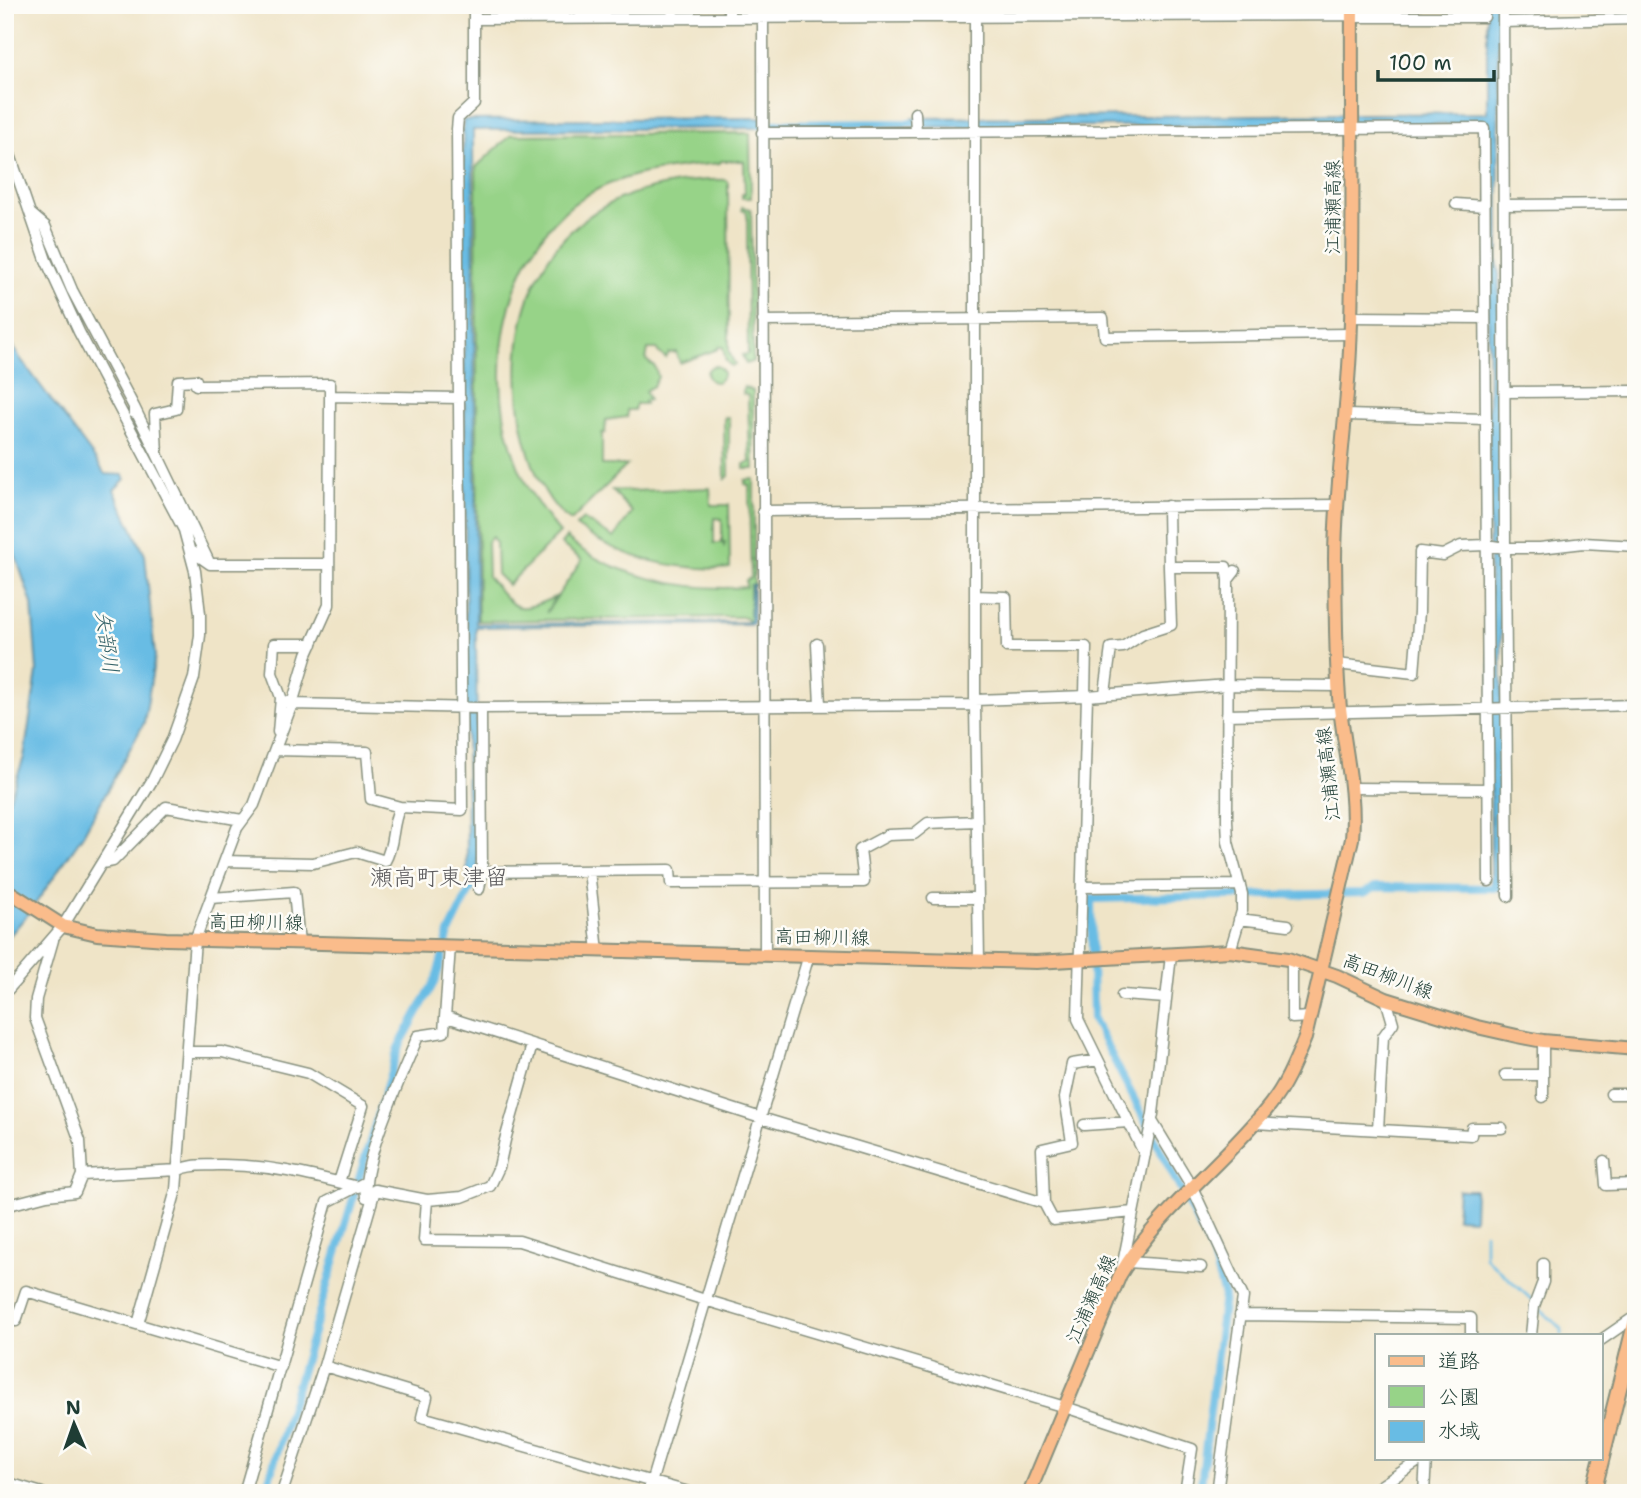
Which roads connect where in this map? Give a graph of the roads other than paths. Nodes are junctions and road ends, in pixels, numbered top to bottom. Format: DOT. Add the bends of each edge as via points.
graph roads {
  1 [pos="474,5"];
  2 [pos="672,5"];
  3 [pos="729,5"];
  4 [pos="1484,5"];
  5 [pos="1503,5"];
  6 [pos="975,11"];
  7 [pos="1352,12"];
  8 [pos="673,18"];
  9 [pos="729,18"];
  10 [pos="763,18"];
  11 [pos="474,19"];
  12 [pos="1636,19"];
  13 [pos="1503,22"];
  14 [pos="1351,122"];
  15 [pos="975,130"];
  16 [pos="762,131"];
  17 [pos="5,140"];
  18 [pos="1456,204"];
  19 [pos="1636,204"];
  20 [pos="1504,205"];
  21 [pos="1484,206"];
  22 [pos="30,214"];
  23 [pos="1494,263"];
  24 [pos="1351,317"];
  25 [pos="1485,318"];
  26 [pos="975,319"];
  27 [pos="763,321"];
  28 [pos="1351,334"];
  29 [pos="1636,391"];
  30 [pos="1505,392"];
  31 [pos="460,398"];
  32 [pos="330,400"];
  33 [pos="134,407"];
  34 [pos="1347,415"];
  35 [pos="1485,419"];
  36 [pos="139,445"];
  37 [pos="157,454"];
  38 [pos="1337,505"];
  39 [pos="1168,506"];
  40 [pos="975,508"];
  41 [pos="763,511"];
  42 [pos="1486,545"];
  43 [pos="1636,546"];
  44 [pos="1505,548"];
  45 [pos="190,550"];
  46 [pos="210,564"];
  47 [pos="330,564"];
  48 [pos="1169,568"];
  49 [pos="975,596"];
  50 [pos="312,644"];
  51 [pos="817,644"];
  52 [pos="1337,664"];
  53 [pos="1227,685"];
  54 [pos="1338,686"];
  55 [pos="1104,693"];
  56 [pos="1086,696"];
  57 [pos="281,698"];
  58 [pos="975,702"];
  59 [pos="292,704"];
  60 [pos="820,705"];
  61 [pos="1636,705"];
  62 [pos="764,706"];
  63 [pos="461,708"];
  64 [pos="480,708"];
  65 [pos="1486,708"];
  66 [pos="1506,708"];
  67 [pos="1341,711"];
  68 [pos="1227,715"];
  69 [pos="276,747"];
  70 [pos="1352,788"];
  71 [pos="1488,789"];
  72 [pos="400,807"];
  73 [pos="249,812"];
  74 [pos="977,821"];
  75 [pos="225,861"];
  76 [pos="103,863"];
  77 [pos="589,871"];
  78 [pos="482,872"];
  79 [pos="1489,881"];
  80 [pos="765,883"];
  81 [pos="1240,883"];
  82 [pos="1083,887"];
  83 [pos="5,889"];
  84 [pos="479,889"];
  85 [pos="1508,897"];
  86 [pos="211,898"];
  87 [pos="933,898"];
  88 [pos="978,898"];
  89 [pos="1241,915"];
  90 [pos="61,924"];
  91 [pos="1288,925"];
  92 [pos="54,936"];
  93 [pos="195,940"];
  94 [pos="299,943"];
  95 [pos="450,946"];
  96 [pos="597,951"];
  97 [pos="1230,951"];
  98 [pos="765,955"];
  99 [pos="808,955"];
  100 [pos="1292,960"];
  101 [pos="979,961"];
  102 [pos="1081,961"];
  103 [pos="1170,961"];
  104 [pos="1321,970"];
  105 [pos="5,993"];
  106 [pos="1122,995"];
  107 [pos="1166,998"];
  108 [pos="1386,999"];
  109 [pos="447,1017"];
  110 [pos="1310,1017"];
  111 [pos="1543,1041"];
  112 [pos="532,1045"];
  113 [pos="1636,1049"];
  114 [pos="187,1052"];
  115 [pos="1098,1060"];
  116 [pos="1505,1075"];
  117 [pos="1543,1075"];
  118 [pos="1611,1094"];
  119 [pos="1636,1094"];
  120 [pos="1543,1097"];
  121 [pos="1153,1117"];
  122 [pos="761,1118"];
  123 [pos="1129,1122"];
  124 [pos="1255,1123"];
  125 [pos="1084,1125"];
  126 [pos="1502,1128"];
  127 [pos="1378,1130"];
  128 [pos="1146,1152"];
  129 [pos="1604,1161"];
  130 [pos="179,1170"];
  131 [pos="82,1175"];
  132 [pos="339,1182"];
  133 [pos="1636,1184"];
  134 [pos="361,1185"];
  135 [pos="1190,1189"];
  136 [pos="375,1190"];
  137 [pos="427,1200"];
  138 [pos="1044,1203"];
  139 [pos="5,1206"];
  140 [pos="1133,1212"];
  141 [pos="1128,1262"];
  142 [pos="1543,1264"];
  143 [pos="1201,1267"];
  144 [pos="1120,1275"];
  145 [pos="705,1300"];
  146 [pos="1240,1315"];
  147 [pos="5,1318"];
  148 [pos="1636,1319"];
  149 [pos="138,1324"];
  150 [pos="1471,1334"];
  151 [pos="1531,1334"];
  152 [pos="1602,1338"];
  153 [pos="324,1366"];
  154 [pos="281,1367"];
  155 [pos="1065,1407"];
  156 [pos="1602,1457"];
  157 [pos="1421,1460"];
  158 [pos="1424,1460"];
  159 [pos="1601,1460"];
  160 [pos="651,1481"];
  161 [pos="5,1482"];
  162 [pos="42,1493"];
  163 [pos="244,1493"];
  164 [pos="282,1493"];
  165 [pos="648,1493"];
  166 [pos="692,1493"];
  167 [pos="1029,1493"];
  168 [pos="1185,1493"];
  169 [pos="1217,1493"];
  170 [pos="1370,1493"];
  171 [pos="1424,1493"];
  172 [pos="1593,1493"];
  1 -- 11 [label="street"];
  2 -- 8 [label="street"];
  3 -- 9 [label="street"];
  4 -- 7 [label="street" via="1484,17"];
  5 -- 13 [label="street"];
  6 -- 7 [label="street"];
  6 -- 10 [label="street"];
  6 -- 15 [label="street"];
  7 -- 14 [label="main road, 江浦瀬高線"];
  8 -- 9 [label="street"];
  8 -- 11 [label="street"];
  9 -- 10 [label="street"];
  10 -- 16 [label="street"];
  11 -- 31 [label="street" via="474,103 458,118 457,128"];
  12 -- 13 [label="street"];
  13 -- 20 [label="street"];
  14 -- 15 [label="street"];
  14 -- 21 [label="street" via="1484,128"];
  14 -- 24 [label="main road, 江浦瀬高線"];
  15 -- 16 [label="street" via="916,122"];
  15 -- 26 [label="street"];
  16 -- 27 [label="street"];
  17 -- 22 [label="street"];
  18 -- 21 [label="street"];
  19 -- 20 [label="street"];
  20 -- 23 [label="street"];
  21 -- 23 [label="street"];
  22 -- 33 [label="street" via="45,226 72,290"];
  22 -- 36 [label="street" via="79,331"];
  23 -- 25 [label="street"];
  23 -- 30 [label="street"];
  24 -- 25 [label="street"];
  24 -- 28 [label="main road, 江浦瀬高線"];
  25 -- 35 [label="street"];
  26 -- 27 [label="street"];
  26 -- 28 [label="street" via="1103,318 1105,337"];
  26 -- 40 [label="street"];
  27 -- 41 [label="street"];
  28 -- 34 [label="main road, 江浦瀬高線"];
  29 -- 30 [label="street"];
  30 -- 44 [label="street"];
  31 -- 32 [label="street" via="330,396"];
  31 -- 63 [label="street"];
  32 -- 37 [label="street" via="330,384 196,385 196,380 178,381 176,409 155,414"];
  32 -- 47 [label="street"];
  33 -- 36 [label="street"];
  33 -- 37 [label="street"];
  34 -- 35 [label="street"];
  34 -- 38 [label="main road, 江浦瀬高線"];
  35 -- 42 [label="street"];
  36 -- 45 [label="street"];
  37 -- 46 [label="street"];
  38 -- 39 [label="street"];
  38 -- 52 [label="main road, 江浦瀬高線"];
  39 -- 40 [label="street"];
  39 -- 48 [label="street"];
  40 -- 41 [label="street"];
  40 -- 49 [label="street"];
  41 -- 62 [label="street"];
  42 -- 44 [label="street"];
  42 -- 52 [label="street" via="1461,546 1443,555 1420,551 1415,673"];
  42 -- 65 [label="street"];
  43 -- 44 [label="street" via="1584,543"];
  44 -- 66 [label="street"];
  45 -- 46 [label="street"];
  45 -- 76 [label="street" via="200,614 194,678 153,779"];
  46 -- 47 [label="street"];
  47 -- 50 [label="street" via="329,605"];
  48 -- 53 [label="street" via="1226,567 1232,575"];
  48 -- 55 [label="street" via="1171,625 1111,648"];
  49 -- 56 [label="street" via="1006,597 1007,647 1086,648"];
  49 -- 58 [label="street"];
  50 -- 57 [label="street" via="274,644 272,673"];
  50 -- 59 [label="street"];
  51 -- 60 [label="street"];
  52 -- 54 [label="main road, 江浦瀬高線"];
  53 -- 54 [label="street"];
  53 -- 55 [label="street"];
  53 -- 68 [label="street"];
  54 -- 67 [label="main road, 江浦瀬高線"];
  55 -- 56 [label="street"];
  56 -- 58 [label="street"];
  56 -- 82 [label="street"];
  57 -- 59 [label="street"];
  57 -- 69 [label="street"];
  58 -- 60 [label="street"];
  58 -- 74 [label="street"];
  59 -- 63 [label="street"];
  59 -- 69 [label="street"];
  60 -- 62 [label="street"];
  61 -- 66 [label="street"];
  62 -- 64 [label="street"];
  62 -- 80 [label="street"];
  63 -- 64 [label="street"];
  63 -- 72 [label="street" via="462,810"];
  64 -- 78 [label="street"];
  65 -- 66 [label="street"];
  65 -- 67 [label="street"];
  65 -- 71 [label="street"];
  66 -- 85 [label="street"];
  67 -- 68 [label="street"];
  67 -- 70 [label="main road, 江浦瀬高線"];
  68 -- 81 [label="street" via="1228,842"];
  69 -- 72 [label="street" via="367,752 371,799"];
  69 -- 73 [label="street"];
  70 -- 71 [label="street"];
  70 -- 104 [label="main road, 江浦瀬高線" via="1352,839"];
  71 -- 79 [label="street"];
  72 -- 75 [label="street" via="385,861 356,852 313,863"];
  73 -- 75 [label="street"];
  73 -- 76 [label="street" via="166,807 113,861"];
  74 -- 80 [label="street" via="928,823 914,834 888,835 860,850 864,882"];
  74 -- 88 [label="street"];
  75 -- 86 [label="street"];
  76 -- 90 [label="street"];
  77 -- 78 [label="street"];
  77 -- 80 [label="street" via="670,870 671,883"];
  77 -- 96 [label="street"];
  78 -- 84 [label="street"];
  80 -- 98 [label="street"];
  81 -- 82 [label="street"];
  81 -- 89 [label="street"];
  82 -- 102 [label="street"];
  83 -- 90 [label="main road, 高田柳川線"];
  86 -- 93 [label="street"];
  86 -- 94 [label="street" via="294,892"];
  87 -- 88 [label="street"];
  88 -- 101 [label="street"];
  89 -- 91 [label="street"];
  89 -- 97 [label="street"];
  90 -- 92 [label="street"];
  90 -- 93 [label="main road, 高田柳川線" via="117,936"];
  92 -- 105 [label="street"];
  92 -- 131 [label="street" via="35,1018 80,1141"];
  93 -- 94 [label="main road, 高田柳川線"];
  93 -- 114 [label="street"];
  94 -- 95 [label="main road, 高田柳川線"];
  95 -- 96 [label="main road, 高田柳川線"];
  95 -- 109 [label="street"];
  96 -- 98 [label="main road, 高田柳川線"];
  97 -- 100 [label="main road, 高田柳川線"];
  97 -- 103 [label="main road, 高田柳川線"];
  98 -- 99 [label="main road, 高田柳川線"];
  99 -- 101 [label="main road, 高田柳川線"];
  99 -- 122 [label="street"];
  100 -- 104 [label="main road, 高田柳川線"];
  100 -- 110 [label="street" via="1292,1018"];
  101 -- 102 [label="main road, 高田柳川線"];
  102 -- 103 [label="main road, 高田柳川線"];
  102 -- 115 [label="street" via="1078,1019"];
  103 -- 107 [label="street"];
  104 -- 108 [label="main road, 高田柳川線"];
  104 -- 110 [label="main road, 江浦瀬高線"];
  106 -- 107 [label="street"];
  107 -- 121 [label="street"];
  108 -- 111 [label="main road, 高田柳川線" via="1477,1027"];
  108 -- 127 [label="street" via="1393,1023 1383,1037"];
  109 -- 112 [label="street"];
  109 -- 134 [label="street" via="444,1032 418,1036"];
  110 -- 124 [label="main road, 江浦瀬高線" via="1286,1080"];
  111 -- 113 [label="main road, 高田柳川線"];
  111 -- 117 [label="street"];
  112 -- 122 [label="street"];
  112 -- 137 [label="street" via="490,1186 462,1197"];
  114 -- 130 [label="street"];
  114 -- 132 [label="street" via="222,1052 308,1073 363,1106"];
  115 -- 123 [label="street"];
  115 -- 138 [label="street" via="1072,1064 1065,1098 1072,1142 1042,1149"];
  116 -- 117 [label="street"];
  117 -- 120 [label="street"];
  118 -- 119 [label="street"];
  121 -- 128 [label="street"];
  121 -- 135 [label="street"];
  122 -- 138 [label="street"];
  122 -- 145 [label="street"];
  123 -- 125 [label="street"];
  123 -- 128 [label="street"];
  124 -- 127 [label="street"];
  124 -- 135 [label="main road, 江浦瀬高線"];
  126 -- 127 [label="street" via="1472,1128 1471,1135"];
  128 -- 140 [label="street"];
  129 -- 133 [label="street" via="1605,1185"];
  130 -- 131 [label="street"];
  130 -- 132 [label="street" via="187,1166 268,1167"];
  130 -- 149 [label="street"];
  131 -- 139 [label="street" via="75,1192"];
  132 -- 134 [label="street"];
  134 -- 136 [label="street" via="366,1197"];
  134 -- 154 [label="street" via="327,1202"];
  135 -- 141 [label="main road, 江浦瀬高線"];
  135 -- 146 [label="street" via="1243,1297"];
  136 -- 137 [label="street"];
  136 -- 153 [label="street"];
  137 -- 145 [label="street" via="424,1240 519,1241"];
  138 -- 140 [label="street" via="1053,1220"];
  140 -- 144 [label="street"];
  141 -- 143 [label="street"];
  141 -- 144 [label="main road, 江浦瀬高線"];
  142 -- 151 [label="street"];
  144 -- 155 [label="main road, 江浦瀬高線"];
  145 -- 155 [label="street"];
  145 -- 160 [label="street"];
  146 -- 150 [label="street" via="1471,1318"];
  146 -- 169 [label="street"];
  147 -- 149 [label="street" via="16,1321 26,1291"];
  148 -- 152 [label="street"];
  148 -- 156 [label="highway"];
  149 -- 154 [label="street"];
  153 -- 160 [label="street" via="426,1396 422,1417"];
  153 -- 164 [label="street"];
  154 -- 163 [label="street"];
  155 -- 167 [label="main road, 江浦瀬高線"];
  155 -- 168 [label="street" via="1192,1449"];
  157 -- 170 [label="street"];
  158 -- 171 [label="street"];
  159 -- 172 [label="highway"];
  160 -- 165 [label="street"];
  160 -- 166 [label="street"];
  161 -- 162 [label="street"];
}
